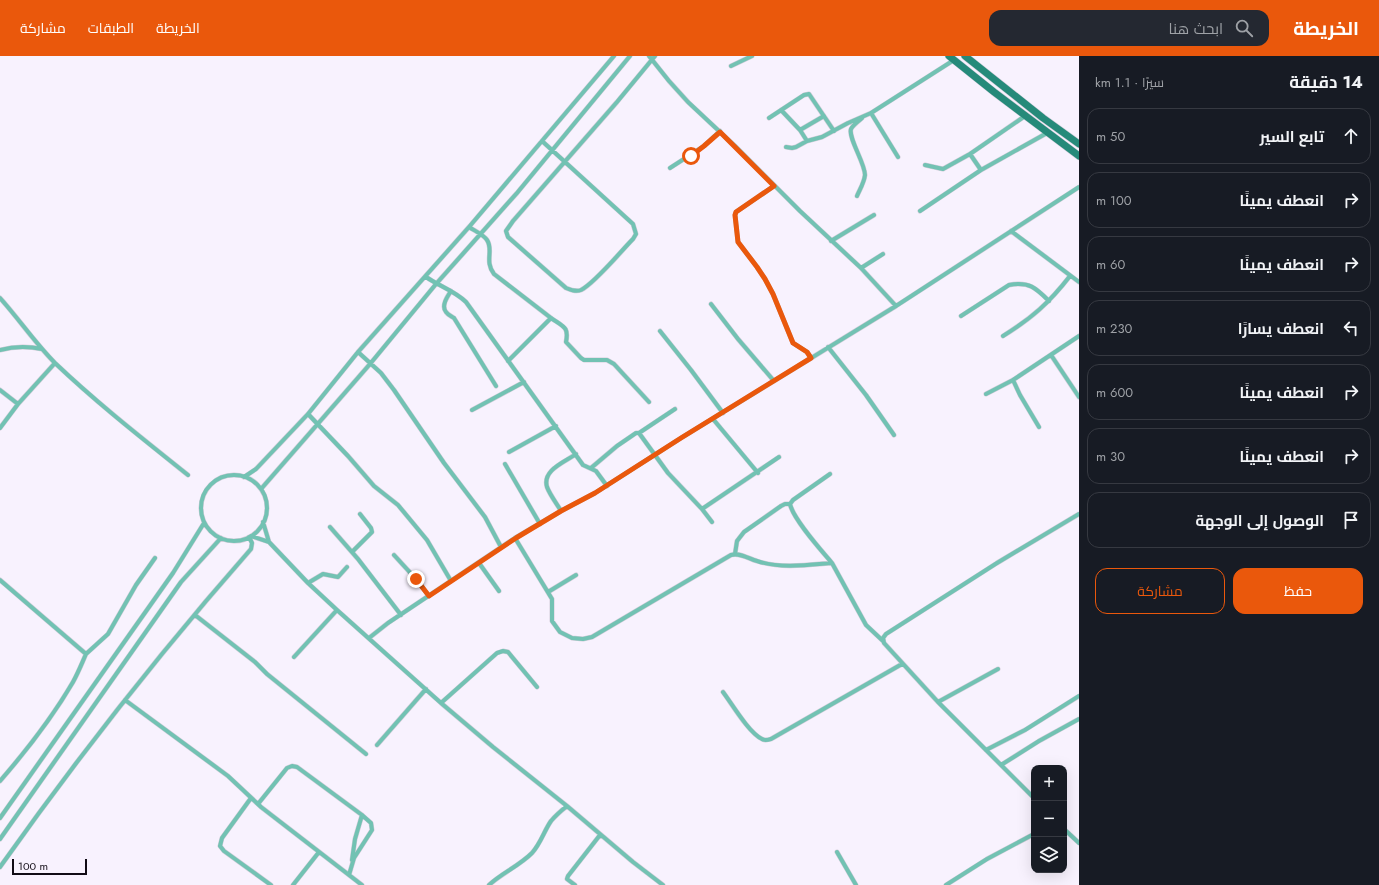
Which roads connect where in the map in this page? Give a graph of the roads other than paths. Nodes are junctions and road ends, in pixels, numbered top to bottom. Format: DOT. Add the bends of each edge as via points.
graph roads {
  1 [pos="614,56"];
  2 [pos="630,56"];
  3 [pos="655,56"];
  4 [pos="752,56"];
  5 [pos="965,56"];
  6 [pos="650,58"];
  7 [pos="951,58"];
  8 [pos="731,66"];
  9 [pos="781,110"];
  10 [pos="871,112"];
  11 [pos="824,116"];
  12 [pos="864,116"];
  13 [pos="1025,116"];
  14 [pos="769,118"];
  15 [pos="800,130"];
  16 [pos="834,131"];
  17 [pos="720,132"];
  18 [pos="1047,133"];
  19 [pos="542,141"];
  20 [pos="807,141"];
  21 [pos="1079,144"];
  22 [pos="786,146"];
  23 [pos="552,151"];
  24 [pos="970,154"];
  25 [pos="1079,156"];
  26 [pos="898,157"];
  27 [pos="564,161"];
  28 [pos="925,165"];
  29 [pos="670,168"];
  30 [pos="981,170"];
  31 [pos="774,186"];
  32 [pos="1079,187"];
  33 [pos="857,196"];
  34 [pos="920,211"];
  35 [pos="874,215"];
  36 [pos="469,227"];
  37 [pos="1011,231"];
  38 [pos="480,234"];
  39 [pos="831,241"];
  40 [pos="883,254"];
  41 [pos="861,268"];
  42 [pos="1070,276"];
  43 [pos="426,277"];
  44 [pos="1079,282"];
  45 [pos="436,284"];
  46 [pos="451,291"];
  47 [pos="0,298"];
  48 [pos="1049,301"];
  49 [pos="711,304"];
  50 [pos="896,306"];
  51 [pos="961,316"];
  52 [pos="551,318"];
  53 [pos="660,331"];
  54 [pos="1004,336"];
  55 [pos="1079,336"];
  56 [pos="828,347"];
  57 [pos="0,350"];
  58 [pos="43,350"];
  59 [pos="358,352"];
  60 [pos="1052,354"];
  61 [pos="811,358"];
  62 [pos="508,361"];
  63 [pos="55,363"];
  64 [pos="370,364"];
  65 [pos="1013,380"];
  66 [pos="774,381"];
  67 [pos="524,382"];
  68 [pos="496,386"];
  69 [pos="0,390"];
  70 [pos="986,394"];
  71 [pos="1079,397"];
  72 [pos="649,402"];
  73 [pos="18,404"];
  74 [pos="675,409"];
  75 [pos="472,410"];
  76 [pos="723,413"];
  77 [pos="308,414"];
  78 [pos="712,419"];
  79 [pos="318,424"];
  80 [pos="556,426"];
  81 [pos="1039,427"];
  82 [pos="0,428"];
  83 [pos="639,433"];
  84 [pos="894,435"];
  85 [pos="509,452"];
  86 [pos="576,454"];
  87 [pos="654,455"];
  88 [pos="779,457"];
  89 [pos="505,464"];
  90 [pos="591,468"];
  91 [pos="758,473"];
  92 [pos="830,474"];
  93 [pos="188,475"];
  94 [pos="244,477"];
  95 [pos="607,486"];
  96 [pos="261,489"];
  97 [pos="790,504"];
  98 [pos="702,509"];
  99 [pos="561,511"];
  100 [pos="360,514"];
  101 [pos="1079,514"];
  102 [pos="263,522"];
  103 [pos="712,522"];
  104 [pos="204,523"];
  105 [pos="540,524"];
  106 [pos="330,528"];
  107 [pos="250,537"];
  108 [pos="220,538"];
  109 [pos="516,538"];
  110 [pos="269,542"];
  111 [pos="501,547"];
  112 [pos="352,552"];
  113 [pos="735,554"];
  114 [pos="394,555"];
  115 [pos="155,558"];
  116 [pos="479,563"];
  117 [pos="832,563"];
  118 [pos="347,567"];
  119 [pos="576,575"];
  120 [pos="0,580"];
  121 [pos="451,581"];
  122 [pos="308,583"];
  123 [pos="499,591"];
  124 [pos="548,592"];
  125 [pos="429,596"];
  126 [pos="337,610"];
  127 [pos="195,615"];
  128 [pos="401,615"];
  129 [pos="369,638"];
  130 [pos="883,641"];
  131 [pos="86,654"];
  132 [pos="294,657"];
  133 [pos="902,664"];
  134 [pos="998,669"];
  135 [pos="537,687"];
  136 [pos="426,689"];
  137 [pos="723,692"];
  138 [pos="1079,696"];
  139 [pos="125,700"];
  140 [pos="938,702"];
  141 [pos="441,703"];
  142 [pos="1079,719"];
  143 [pos="377,745"];
  144 [pos="986,750"];
  145 [pos="366,754"];
  146 [pos="1001,765"];
  147 [pos="0,781"];
  148 [pos="1031,795"];
  149 [pos="251,798"];
  150 [pos="258,804"];
  151 [pos="567,806"];
  152 [pos="362,815"];
  153 [pos="0,818"];
  154 [pos="1067,831"];
  155 [pos="600,835"];
  156 [pos="1031,836"];
  157 [pos="0,839"];
  158 [pos="1078,841"];
  159 [pos="319,852"];
  160 [pos="837,852"];
  161 [pos="352,863"];
  162 [pos="0,867"];
  163 [pos="349,875"];
  164 [pos="662,884"];
  165 [pos="271,885"];
  166 [pos="293,885"];
  167 [pos="362,885"];
  168 [pos="489,885"];
  169 [pos="575,885"];
  170 [pos="856,885"];
  171 [pos="946,885"];
  1 -- 19 [label="street"];
  2 -- 23 [label="street"];
  3 -- 6 [label="street"];
  4 -- 8 [label="street"];
  5 -- 21 [label="main road"];
  6 -- 17 [label="street" via="688,102"];
  6 -- 27 [label="street" via="617,102"];
  7 -- 10 [label="street"];
  7 -- 13 [label="main road"];
  9 -- 11 [label="street" via="809,94"];
  9 -- 14 [label="street"];
  9 -- 15 [label="street"];
  10 -- 12 [label="street"];
  10 -- 26 [label="street"];
  11 -- 15 [label="street"];
  11 -- 16 [label="street"];
  12 -- 16 [label="street"];
  12 -- 33 [label="street" via="850,131 865,174"];
  13 -- 18 [label="main road"];
  13 -- 24 [label="street"];
  15 -- 20 [label="street"];
  16 -- 20 [label="street" via="822,138"];
  17 -- 29 [label="street" via="704,146"];
  17 -- 31 [label="street"];
  18 -- 25 [label="main road"];
  18 -- 30 [label="street"];
  19 -- 23 [label="street"];
  19 -- 36 [label="street"];
  20 -- 22 [label="street" via="796,148"];
  23 -- 27 [label="street"];
  23 -- 38 [label="street"];
  24 -- 28 [label="street" via="943,169"];
  24 -- 30 [label="street"];
  27 -- 27 [label="street" via="633,224 636,234 591,282 576,291 566,288 551,276 508,236 506,231"];
  30 -- 34 [label="street"];
  31 -- 39 [label="street"];
  31 -- 61 [label="street" via="736,212 736,237 765,279 793,343 807,352"];
  32 -- 37 [label="street"];
  35 -- 39 [label="street"];
  36 -- 38 [label="street"];
  36 -- 43 [label="street"];
  37 -- 42 [label="street"];
  37 -- 50 [label="street"];
  38 -- 45 [label="street"];
  38 -- 52 [label="street" via="490,245 488,260 494,274"];
  39 -- 41 [label="street"];
  40 -- 41 [label="street"];
  41 -- 50 [label="street"];
  42 -- 44 [label="street"];
  42 -- 48 [label="street"];
  43 -- 45 [label="street"];
  43 -- 59 [label="street"];
  45 -- 46 [label="street"];
  45 -- 64 [label="street"];
  46 -- 62 [label="street" via="466,302"];
  46 -- 68 [label="street" via="445,310 454,318"];
  47 -- 58 [label="street"];
  48 -- 51 [label="street" via="1032,286 1014,284"];
  48 -- 54 [label="street" via="1033,316"];
  49 -- 66 [label="street"];
  50 -- 56 [label="street"];
  52 -- 62 [label="street"];
  52 -- 72 [label="street" via="566,330 566,342 581,358 607,360"];
  53 -- 76 [label="street"];
  55 -- 60 [label="street"];
  56 -- 61 [label="street"];
  56 -- 84 [label="street"];
  57 -- 58 [label="street" via="26,346"];
  58 -- 63 [label="street"];
  59 -- 64 [label="street"];
  59 -- 77 [label="street"];
  60 -- 65 [label="street"];
  60 -- 71 [label="street"];
  61 -- 66 [label="street"];
  62 -- 67 [label="street"];
  63 -- 73 [label="street"];
  63 -- 93 [label="street" via="98,402"];
  64 -- 79 [label="street"];
  64 -- 111 [label="street" via="381,372 394,390 485,518"];
  65 -- 70 [label="street"];
  65 -- 81 [label="street"];
  66 -- 76 [label="street"];
  67 -- 75 [label="street"];
  67 -- 80 [label="street"];
  69 -- 73 [label="street"];
  73 -- 82 [label="street"];
  74 -- 83 [label="street"];
  76 -- 78 [label="street"];
  77 -- 79 [label="street"];
  77 -- 94 [label="street" via="256,469"];
  78 -- 87 [label="street"];
  78 -- 91 [label="street"];
  79 -- 96 [label="street"];
  79 -- 121 [label="street" via="374,486 398,505 427,540"];
  80 -- 85 [label="street"];
  80 -- 86 [label="street"];
  83 -- 87 [label="street"];
  83 -- 90 [label="street" via="617,446"];
  86 -- 90 [label="street" via="583,465"];
  86 -- 99 [label="street" via="553,469 547,479 547,488"];
  87 -- 95 [label="street"];
  87 -- 98 [label="street"];
  88 -- 91 [label="street"];
  89 -- 105 [label="street"];
  90 -- 95 [label="street"];
  91 -- 98 [label="street"];
  92 -- 97 [label="street"];
  94 -- 96 [label="street"];
  94 -- 104 [label="street" via="224,477 207,489 203,495 201,509"];
  95 -- 99 [label="street"];
  96 -- 102 [label="street" via="266,506"];
  97 -- 113 [label="street" via="781,506 744,532 737,542"];
  97 -- 117 [label="street" via="793,513"];
  98 -- 103 [label="street"];
  99 -- 105 [label="street"];
  100 -- 112 [label="street" via="372,532"];
  101 -- 130 [label="street" via="884,635"];
  102 -- 107 [label="street"];
  102 -- 110 [label="street"];
  104 -- 108 [label="street"];
  104 -- 153 [label="street" via="173,573"];
  105 -- 109 [label="street"];
  106 -- 112 [label="street"];
  107 -- 108 [label="street" via="235,541"];
  107 -- 110 [label="street"];
  107 -- 127 [label="street" via="251,549"];
  108 -- 157 [label="street" via="181,582"];
  109 -- 111 [label="street"];
  109 -- 124 [label="street"];
  110 -- 122 [label="street"];
  111 -- 116 [label="street"];
  112 -- 128 [label="street"];
  113 -- 117 [label="street" via="779,565"];
  113 -- 124 [label="street" via="588,639 572,638 560,632 552,621 552,599"];
  114 -- 125 [label="street"];
  115 -- 131 [label="street" via="108,634"];
  116 -- 121 [label="street"];
  116 -- 123 [label="street"];
  117 -- 130 [label="street" via="866,625"];
  118 -- 122 [label="street" via="338,577 323,574"];
  119 -- 124 [label="street"];
  120 -- 131 [label="street"];
  121 -- 125 [label="street"];
  122 -- 126 [label="street"];
  125 -- 128 [label="street"];
  126 -- 129 [label="street"];
  126 -- 132 [label="street"];
  127 -- 139 [label="street"];
  127 -- 145 [label="street"];
  128 -- 129 [label="street"];
  129 -- 136 [label="street"];
  130 -- 133 [label="street"];
  131 -- 147 [label="street" via="74,680 43,728"];
  133 -- 137 [label="street" via="767,740 753,732"];
  133 -- 140 [label="street"];
  134 -- 140 [label="street"];
  135 -- 141 [label="street" via="508,652 503,651 497,653"];
  136 -- 141 [label="street"];
  136 -- 143 [label="street"];
  138 -- 144 [label="street" via="1025,730"];
  139 -- 149 [label="street" via="228,776"];
  139 -- 162 [label="street"];
  140 -- 144 [label="street"];
  141 -- 151 [label="street"];
  142 -- 146 [label="street"];
  144 -- 146 [label="street"];
  146 -- 148 [label="street"];
  149 -- 150 [label="street"];
  149 -- 165 [label="street" via="222,838 220,846"];
  150 -- 152 [label="street" via="287,768 293,766"];
  150 -- 159 [label="street"];
  151 -- 155 [label="street"];
  151 -- 168 [label="street" via="551,821 532,852"];
  152 -- 161 [label="street"];
  152 -- 161 [label="street" via="371,823 372,830"];
  154 -- 158 [label="street"];
  155 -- 164 [label="street"];
  155 -- 169 [label="street" via="568,876 567,879"];
  156 -- 171 [label="street"];
  159 -- 163 [label="street"];
  159 -- 166 [label="street"];
  160 -- 170 [label="street"];
  161 -- 163 [label="street"];
  163 -- 167 [label="street"];
}
